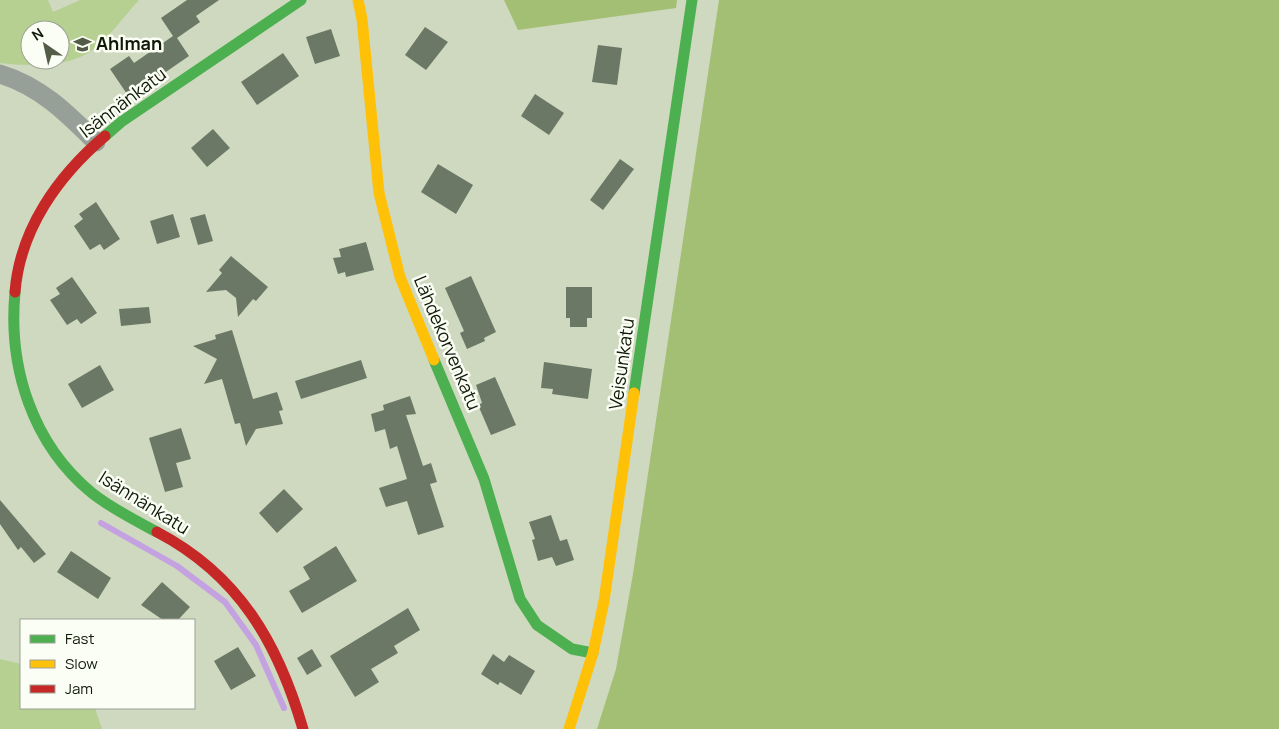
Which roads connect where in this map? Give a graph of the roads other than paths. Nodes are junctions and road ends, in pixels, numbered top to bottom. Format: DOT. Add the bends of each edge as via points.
graph roads {
  1 [pos="301,0"];
  2 [pos="358,0"];
  3 [pos="692,0"];
  4 [pos="0,74"];
  5 [pos="96,142"];
  6 [pos="593,653"];
  7 [pos="303,729"];
  8 [pos="569,729"];
  1 -- 5 [label="street, Isännänkatu"];
  2 -- 6 [label="street, Lähdekorvenkatu" via="379,193 403,284 484,479 520,599 537,625 572,648"];
  3 -- 6 [label="street, Veisunkatu" via="604,601"];
  4 -- 5 [label="street" via="26,83 44,94"];
  5 -- 7 [label="street, Isännänkatu" via="71,168 42,207 16,266 12,289 14,339 23,394 51,449 96,498 200,557 235,591 254,616 279,660"];
  6 -- 8 [label="street, Veisunkatu"];
}
